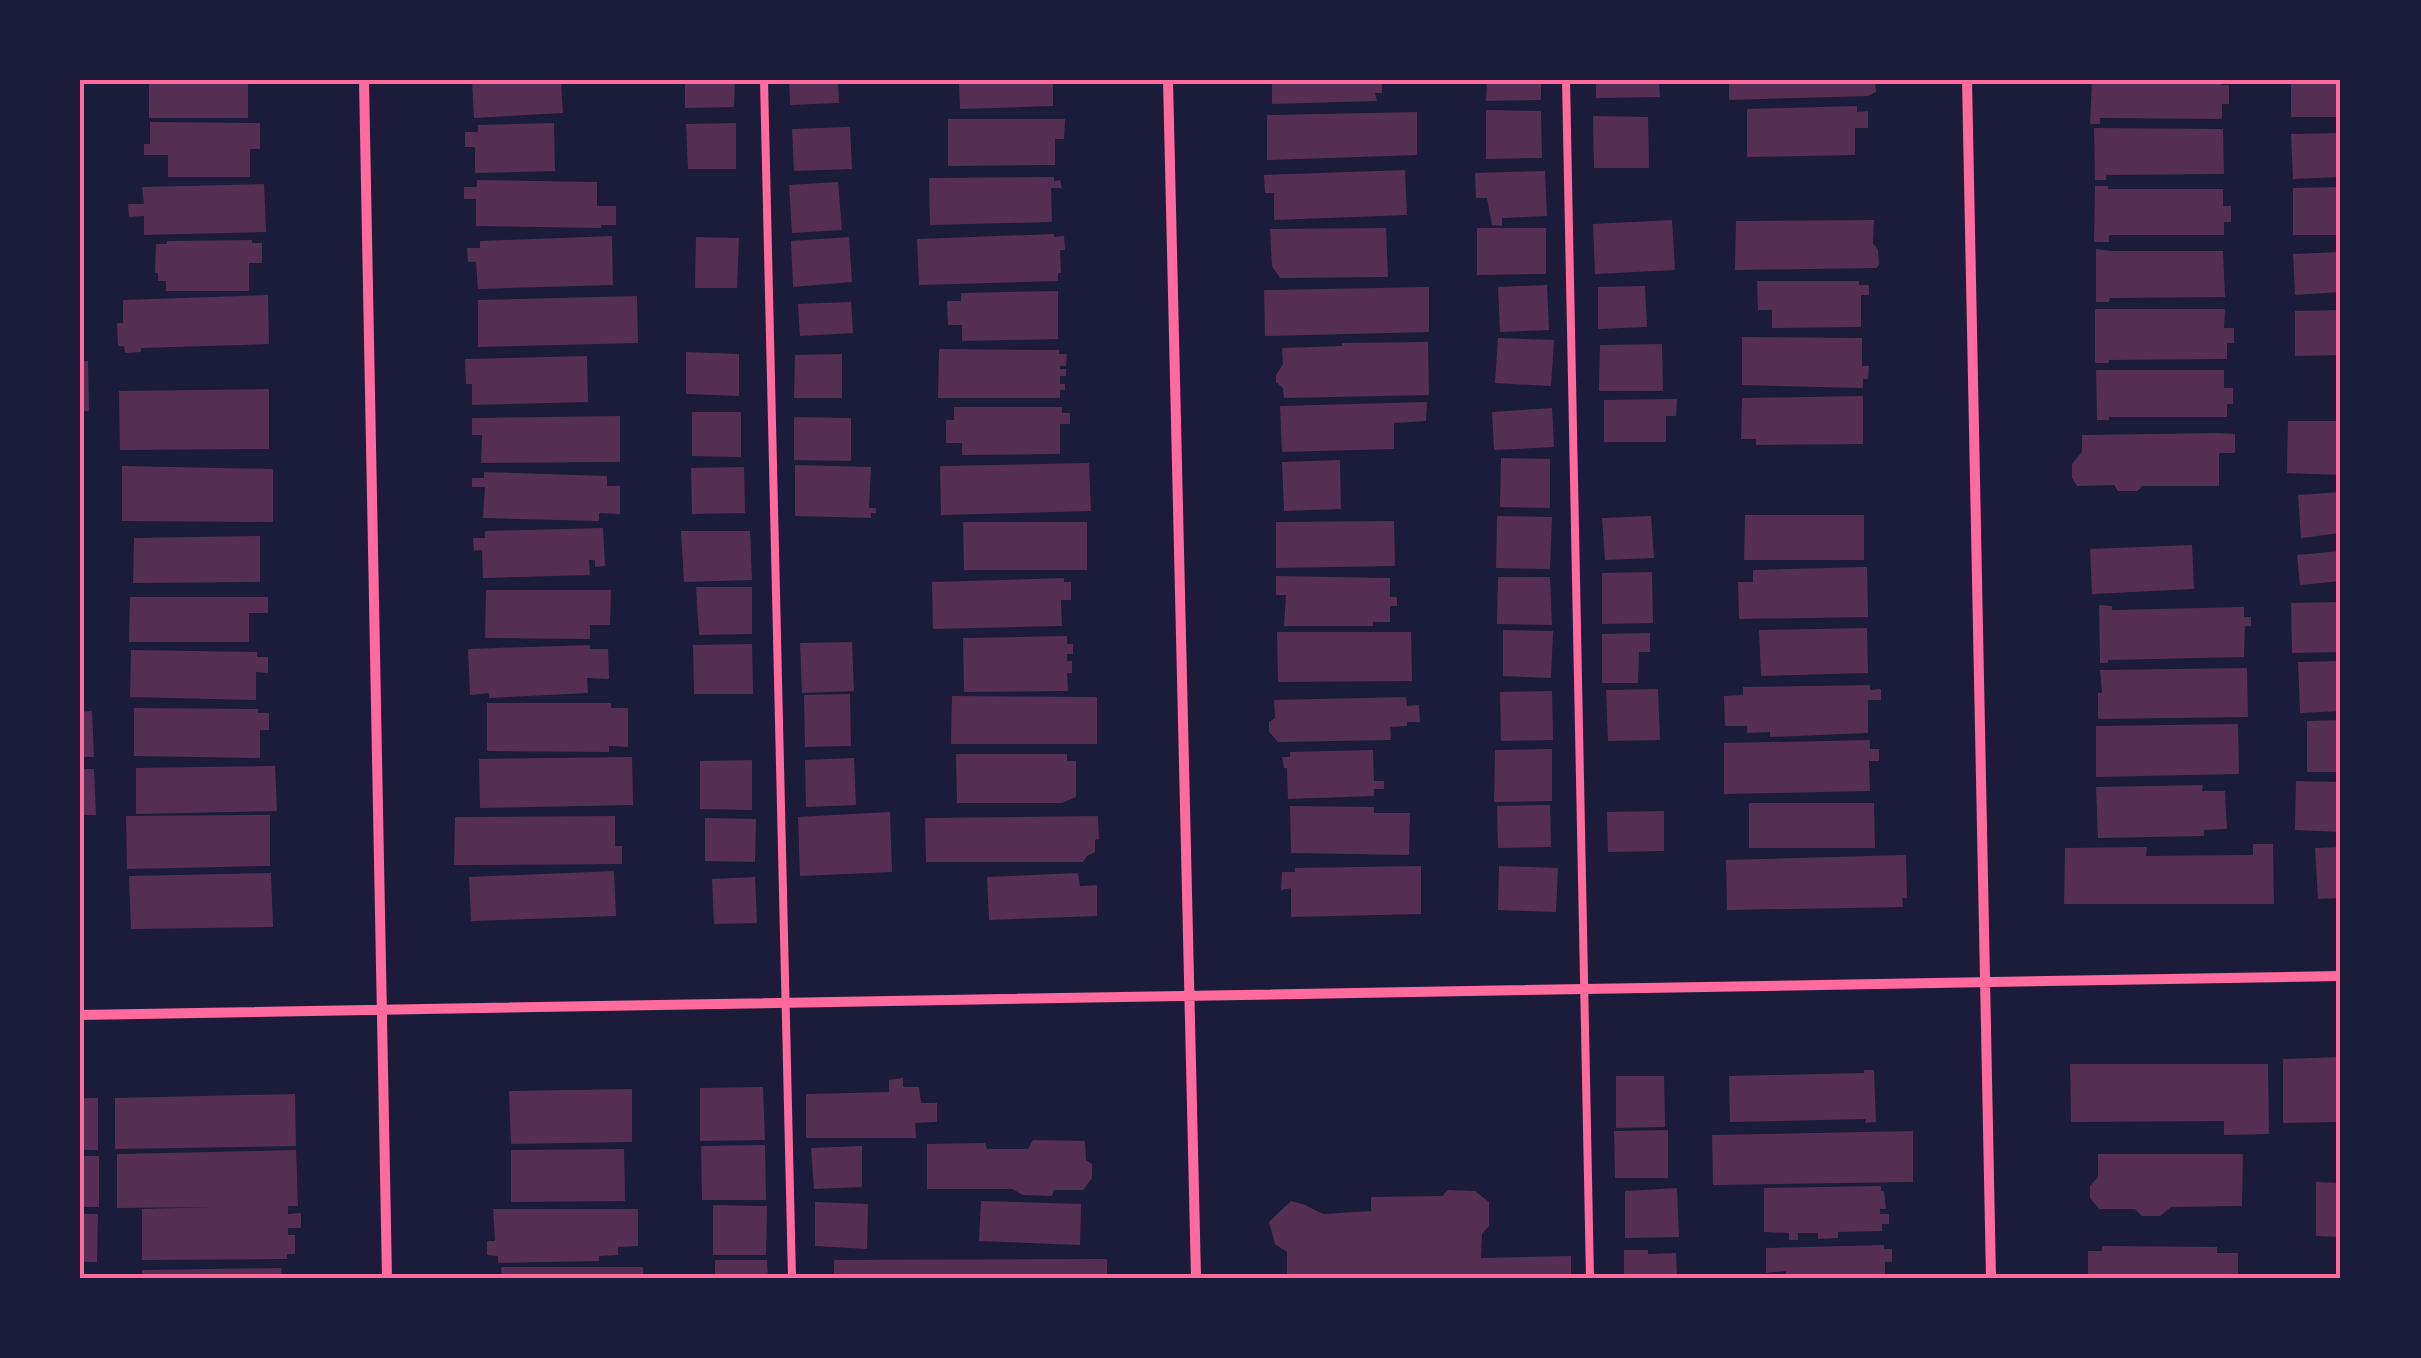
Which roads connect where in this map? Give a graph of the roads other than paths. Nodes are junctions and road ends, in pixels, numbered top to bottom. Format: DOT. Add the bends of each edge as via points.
graph roads {
  1 [pos="364,80"];
  2 [pos="764,80"];
  3 [pos="1168,80"];
  4 [pos="1566,80"];
  5 [pos="1967,80"];
  6 [pos="2341,976"];
  7 [pos="1985,982"];
  8 [pos="1584,989"];
  9 [pos="1190,996"];
  10 [pos="786,1002"];
  11 [pos="382,1010"];
  12 [pos="80,1014"];
  13 [pos="388,1278"];
  14 [pos="792,1278"];
  15 [pos="1196,1278"];
  16 [pos="1590,1278"];
  17 [pos="1991,1278"];
  1 -- 11 [label="street"];
  2 -- 10 [label="lane"];
  3 -- 9 [label="street"];
  4 -- 8 [label="lane"];
  5 -- 7 [label="street"];
  6 -- 7 [label="street"];
  7 -- 8 [label="street"];
  7 -- 17 [label="street"];
  8 -- 9 [label="street"];
  8 -- 16 [label="lane"];
  9 -- 10 [label="street"];
  9 -- 15 [label="street"];
  10 -- 11 [label="street"];
  10 -- 14 [label="lane"];
  11 -- 12 [label="street"];
  11 -- 13 [label="street"];
}
